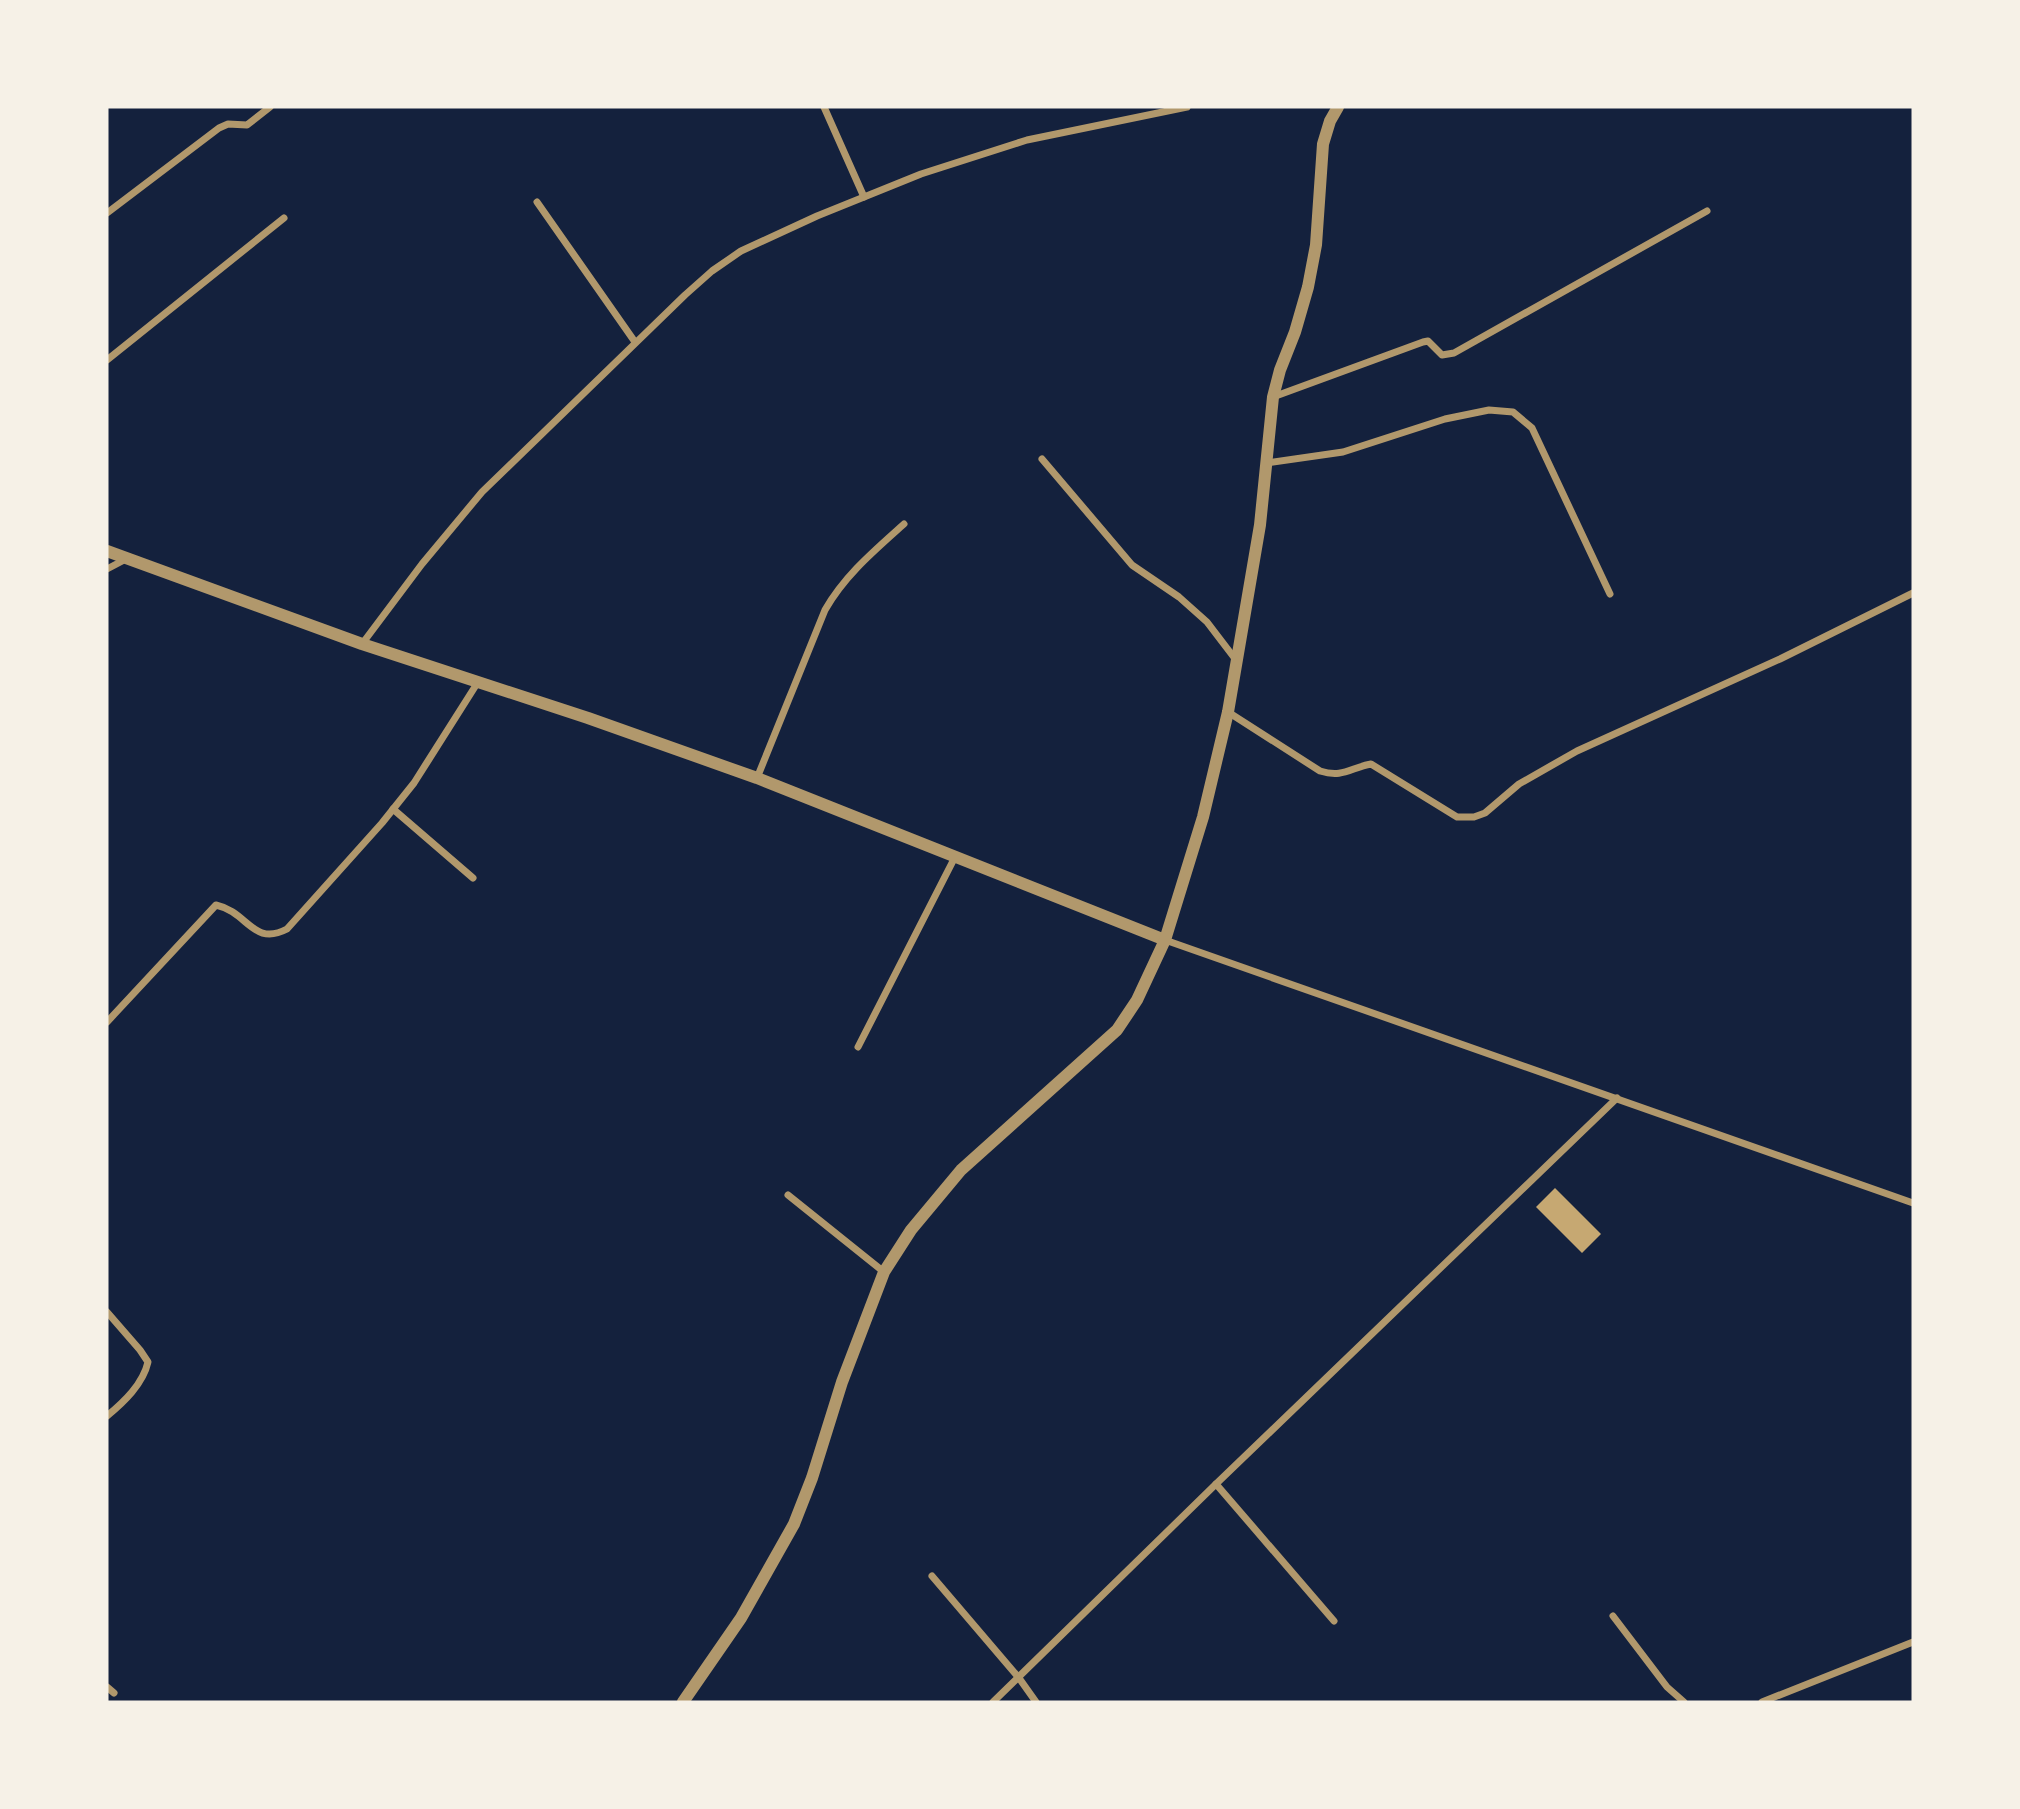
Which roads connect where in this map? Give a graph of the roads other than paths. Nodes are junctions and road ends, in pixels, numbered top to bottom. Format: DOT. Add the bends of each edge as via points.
graph roads {
  1 [pos="270,107"];
  2 [pos="824,107"];
  3 [pos="1187,107"];
  4 [pos="1336,107"];
  5 [pos="864,197"];
  6 [pos="537,202"];
  7 [pos="1707,211"];
  8 [pos="107,213"];
  9 [pos="284,218"];
  10 [pos="635,342"];
  11 [pos="107,360"];
  12 [pos="1273,397"];
  13 [pos="1042,458"];
  14 [pos="1267,463"];
  15 [pos="904,524"];
  16 [pos="107,551"];
  17 [pos="126,558"];
  18 [pos="107,569"];
  19 [pos="1913,593"];
  20 [pos="1610,594"];
  21 [pos="362,644"];
  22 [pos="1237,660"];
  23 [pos="478,682"];
  24 [pos="1228,712"];
  25 [pos="757,778"];
  26 [pos="394,809"];
  27 [pos="955,857"];
  28 [pos="473,878"];
  29 [pos="1165,940"];
  30 [pos="107,1022"];
  31 [pos="858,1047"];
  32 [pos="1617,1098"];
  33 [pos="788,1195"];
  34 [pos="1913,1203"];
  35 [pos="884,1272"];
  36 [pos="107,1312"];
  37 [pos="107,1416"];
  38 [pos="1216,1483"];
  39 [pos="932,1576"];
  40 [pos="1613,1616"];
  41 [pos="1334,1621"];
  42 [pos="1913,1642"];
  43 [pos="1019,1678"];
  44 [pos="107,1687"];
  45 [pos="114,1693"];
  46 [pos="683,1702"];
  47 [pos="993,1702"];
  48 [pos="1036,1702"];
  49 [pos="1684,1702"];
  50 [pos="1762,1702"];
  1 -- 8 [label="street" via="247,125 219,128"];
  2 -- 5 [label="street"];
  3 -- 5 [label="street" via="1027,140"];
  4 -- 12 [label="street" via="1323,144 1316,245 1308,286"];
  5 -- 10 [label="street" via="741,251 712,271"];
  6 -- 10 [label="street"];
  7 -- 12 [label="street" via="1454,354 1443,355 1428,341 1423,342"];
  9 -- 11 [label="street"];
  10 -- 21 [label="street" via="474,500"];
  12 -- 14 [label="street"];
  13 -- 22 [label="street" via="1132,565 1207,622"];
  14 -- 20 [label="street" via="1343,452 1445,419 1489,410 1513,412 1532,428"];
  14 -- 22 [label="street"];
  15 -- 25 [label="street" via="837,589"];
  16 -- 17 [label="street"];
  17 -- 18 [label="street"];
  17 -- 21 [label="street"];
  19 -- 24 [label="street" via="1566,757 1474,817 1449,813 1371,764 1343,774 1320,771"];
  21 -- 23 [label="street"];
  22 -- 24 [label="street"];
  23 -- 25 [label="street"];
  23 -- 26 [label="street"];
  24 -- 29 [label="street" via="1203,817"];
  25 -- 27 [label="street"];
  26 -- 28 [label="street"];
  26 -- 30 [label="street" via="287,929 273,936 263,934 216,905"];
  27 -- 29 [label="street"];
  27 -- 31 [label="street"];
  29 -- 32 [label="street"];
  29 -- 35 [label="street" via="1117,1030 961,1170 911,1230"];
  32 -- 34 [label="street"];
  32 -- 38 [label="street"];
  33 -- 35 [label="street"];
  35 -- 46 [label="street" via="794,1524 741,1618"];
  36 -- 37 [label="street" via="148,1363 136,1387"];
  38 -- 41 [label="street"];
  38 -- 43 [label="street"];
  39 -- 43 [label="street"];
  40 -- 49 [label="street" via="1667,1687"];
  42 -- 50 [label="street"];
  43 -- 47 [label="street"];
  43 -- 48 [label="street"];
  44 -- 45 [label="street"];
}
